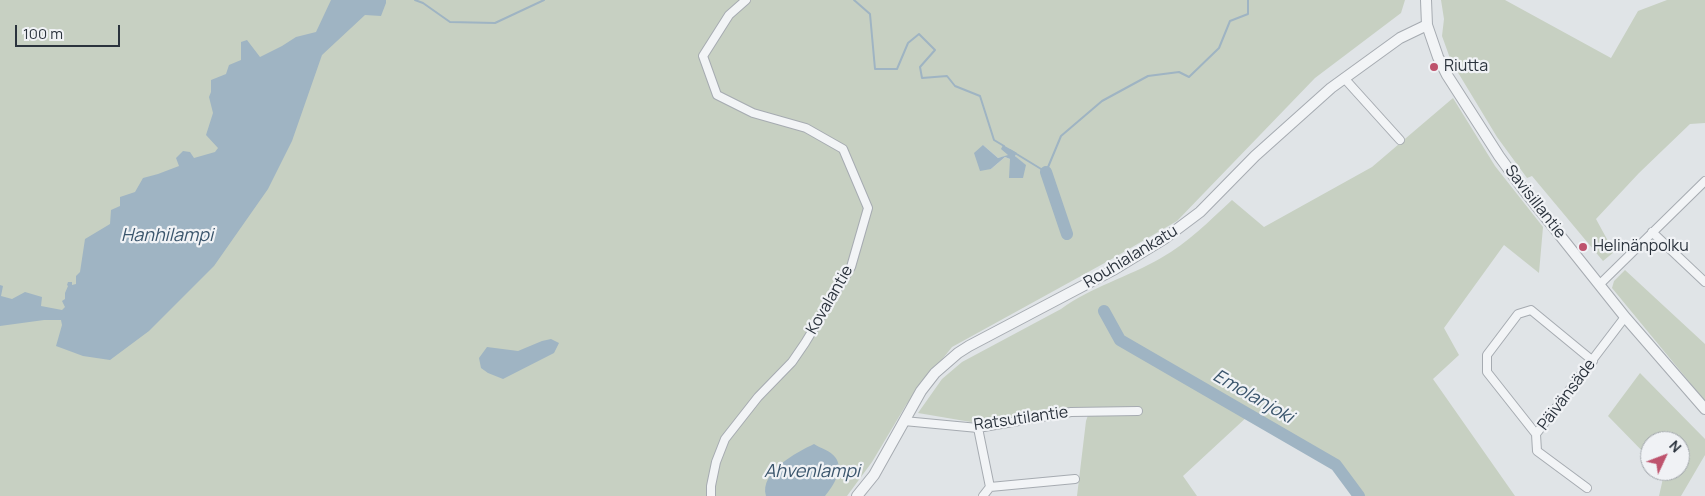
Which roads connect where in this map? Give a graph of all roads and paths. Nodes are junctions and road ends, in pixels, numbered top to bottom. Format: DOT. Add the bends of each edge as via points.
graph roads {
  1 [pos="746,0"];
  2 [pos="1426,0"];
  3 [pos="1428,25"];
  4 [pos="1344,78"];
  5 [pos="1400,140"];
  6 [pos="1705,181"];
  7 [pos="1652,232"];
  8 [pos="1705,282"];
  9 [pos="1600,284"];
  10 [pos="1625,317"];
  11 [pos="1593,361"];
  12 [pos="1705,409"];
  13 [pos="1138,411"];
  14 [pos="904,421"];
  15 [pos="978,428"];
  16 [pos="1536,434"];
  17 [pos="1075,479"];
  18 [pos="990,487"];
  19 [pos="1587,488"];
  20 [pos="711,496"];
  21 [pos="857,496"];
  22 [pos="983,496"];
  1 -- 20 [label="street, Kovalantie" via="730,15 703,56 717,95 753,112 806,128 843,149 868,208 851,267 805,343 725,439 716,462"];
  2 -- 3 [label="street"];
  3 -- 4 [label="street, Rouhialankatu" via="1400,38"];
  3 -- 9 [label="street, Savisillantie" via="1447,75 1499,156"];
  4 -- 5 [label="street"];
  4 -- 14 [label="street, Rouhialankatu" via="1298,116 1186,224 1144,253 958,354 935,373"];
  6 -- 7 [label="street"];
  7 -- 8 [label="street"];
  7 -- 9 [label="street"];
  9 -- 10 [label="street, Savisillantie"];
  10 -- 11 [label="street, Päivänsäde"];
  10 -- 12 [label="street, Savisillantie"];
  11 -- 16 [label="street, Päivänsäde"];
  11 -- 16 [label="street" via="1531,310 1518,314 1487,355 1486,372"];
  13 -- 15 [label="street, Ratsutilantie" via="1072,412"];
  14 -- 15 [label="street, Ratsutilantie"];
  14 -- 21 [label="street, Rouhialankatu" via="874,475"];
  15 -- 18 [label="street"];
  16 -- 19 [label="street, Päivänsäde" via="1537,451"];
  17 -- 18 [label="street"];
  18 -- 22 [label="street"];
}
